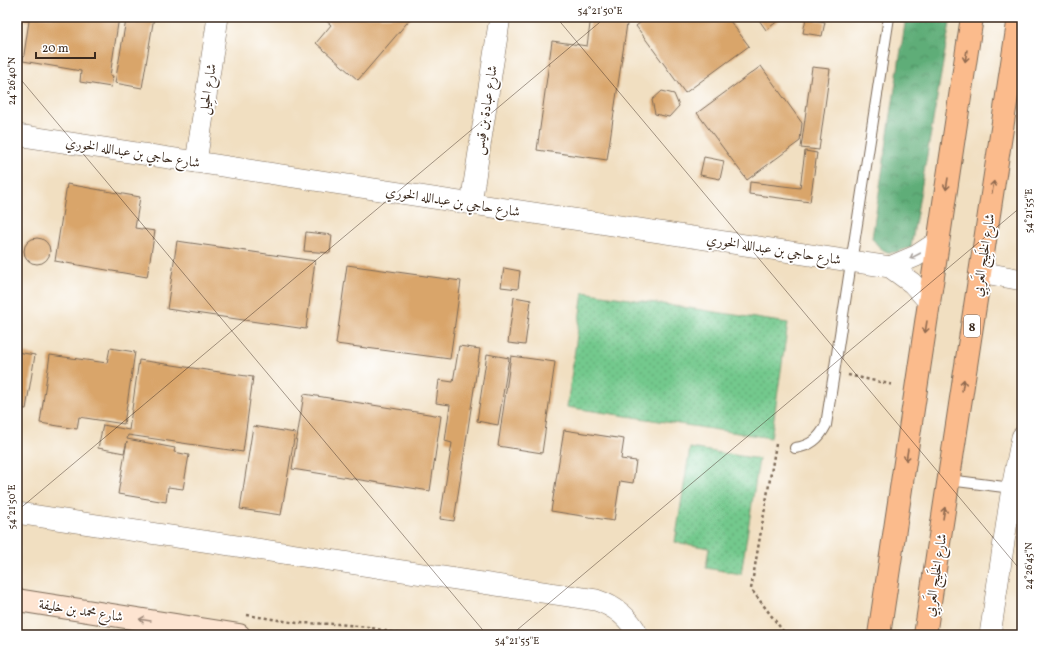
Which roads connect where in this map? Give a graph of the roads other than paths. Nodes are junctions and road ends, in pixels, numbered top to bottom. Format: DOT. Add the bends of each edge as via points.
graph roads {
  1 [pos="218,17"];
  2 [pos="500,17"];
  3 [pos="889,17"];
  4 [pos="972,17"];
  5 [pos="1019,17"];
  6 [pos="17,135"];
  7 [pos="196,162"];
  8 [pos="471,203"];
  9 [pos="939,241"];
  10 [pos="850,261"];
  11 [pos="890,267"];
  12 [pos="980,272"];
  13 [pos="1022,280"];
  14 [pos="930,303"];
  15 [pos="1022,437"];
  16 [pos="795,448"];
  17 [pos="949,480"];
  18 [pos="1012,488"];
  19 [pos="17,514"];
  20 [pos="17,600"];
  21 [pos="241,625"];
  22 [pos="878,633"];
  23 [pos="638,635"];
  24 [pos="925,635"];
  25 [pos="990,635"];
  1 -- 7 [label="street, شارع الحِيل"];
  2 -- 8 [label="street, شارع عبادة بن قيس"];
  3 -- 10 [label="lane"];
  4 -- 9 [label="highway, one-way"];
  12 -- 5 [label="highway, شارع الخَلِيج العَربِي / 8, one-way"];
  6 -- 7 [label="street, شارع حاجي بن عبدالله الخوري"];
  7 -- 8 [label="street, شارع حاجي بن عبدالله الخوري"];
  8 -- 10 [label="street, شارع حاجي بن عبدالله الخوري"];
  9 -- 11 [label="street, one-way" via="916,256"];
  9 -- 14 [label="highway"];
  10 -- 11 [label="street, شارع حاجي بن عبدالله الخوري"];
  10 -- 16 [label="lane" via="826,425 822,433 810,444"];
  11 -- 14 [label="street, شارع حاجي بن عبدالله الخوري" via="912,283"];
  12 -- 13 [label="street"];
  17 -- 12 [label="highway, شارع الخَلِيج العَربِي / 8, one-way"];
  14 -- 22 [label="highway, one-way"];
  15 -- 18 [label="street"];
  17 -- 18 [label="lane"];
  24 -- 17 [label="highway, شارع الخَلِيج العَربِي / 8, one-way"];
  18 -- 25 [label="street"];
  19 -- 23 [label="street" via="596,600 620,612"];
  21 -- 20 [label="main road, شارع محمد بن خليفة, one-way"];
}
